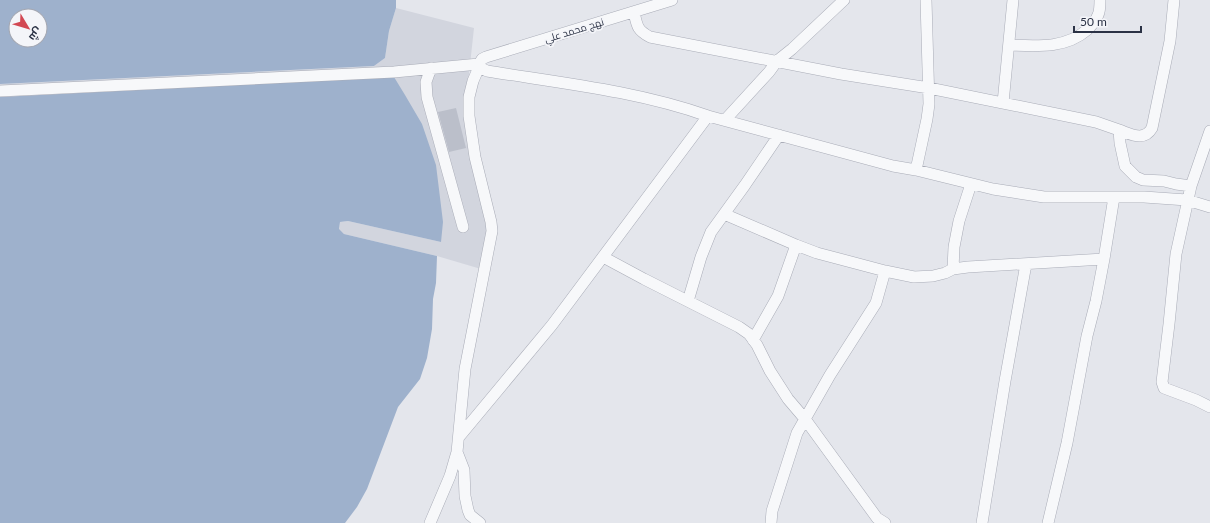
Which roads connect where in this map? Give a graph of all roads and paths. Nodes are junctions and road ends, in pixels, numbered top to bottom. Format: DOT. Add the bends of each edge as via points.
graph roads {
  1 [pos="672,0"];
  2 [pos="844,0"];
  3 [pos="926,0"];
  4 [pos="1013,0"];
  5 [pos="1100,0"];
  6 [pos="1174,0"];
  7 [pos="634,12"];
  8 [pos="1009,45"];
  9 [pos="777,61"];
  10 [pos="479,65"];
  11 [pos="431,68"];
  12 [pos="929,88"];
  13 [pos="0,91"];
  14 [pos="1003,103"];
  15 [pos="708,116"];
  16 [pos="725,120"];
  17 [pos="1119,130"];
  18 [pos="1210,131"];
  19 [pos="779,135"];
  20 [pos="916,170"];
  21 [pos="971,184"];
  22 [pos="1191,186"];
  23 [pos="1114,197"];
  24 [pos="1187,200"];
  25 [pos="1210,207"];
  26 [pos="724,214"];
  27 [pos="463,226"];
  28 [pos="796,245"];
  29 [pos="603,257"];
  30 [pos="1104,260"];
  31 [pos="1026,264"];
  32 [pos="953,269"];
  33 [pos="885,271"];
  34 [pos="688,301"];
  35 [pos="753,340"];
  36 [pos="1210,407"];
  37 [pos="805,419"];
  38 [pos="458,437"];
  39 [pos="457,452"];
  40 [pos="430,523"];
  41 [pos="480,523"];
  42 [pos="771,523"];
  43 [pos="885,523"];
  44 [pos="982,523"];
  45 [pos="1048,523"];
  1 -- 7 [label="street, نهج محمد علي"];
  2 -- 9 [label="street"];
  3 -- 12 [label="street"];
  4 -- 8 [label="street"];
  5 -- 8 [label="street" via="1096,20 1072,40 1040,46"];
  6 -- 17 [label="street" via="1170,41 1152,128 1144,136"];
  7 -- 9 [label="street" via="637,26 650,37"];
  7 -- 10 [label="street, نهج محمد علي" via="486,57"];
  8 -- 14 [label="street"];
  9 -- 12 [label="street"];
  9 -- 16 [label="street"];
  10 -- 11 [label="street"];
  10 -- 15 [label="street" via="487,71 634,96 684,107"];
  10 -- 38 [label="street" via="473,81 469,116 475,157 492,226 466,369"];
  11 -- 13 [label="street" via="394,72"];
  11 -- 27 [label="street" via="426,82 427,97"];
  12 -- 14 [label="street"];
  12 -- 20 [label="street" via="927,119"];
  14 -- 17 [label="street" via="1096,122"];
  15 -- 16 [label="street"];
  15 -- 29 [label="street"];
  16 -- 19 [label="street"];
  17 -- 22 [label="street" via="1125,166 1136,177"];
  18 -- 22 [label="street"];
  19 -- 20 [label="street"];
  19 -- 26 [label="street"];
  20 -- 21 [label="street"];
  21 -- 23 [label="street" via="1044,196"];
  21 -- 32 [label="street" via="959,221"];
  22 -- 24 [label="street"];
  23 -- 24 [label="street"];
  23 -- 30 [label="street"];
  24 -- 25 [label="street"];
  24 -- 36 [label="street" via="1176,254 1162,386"];
  26 -- 28 [label="street"];
  26 -- 34 [label="street" via="711,232 701,256"];
  28 -- 33 [label="street"];
  28 -- 35 [label="street" via="778,296"];
  29 -- 34 [label="street"];
  29 -- 38 [label="street" via="552,325"];
  30 -- 31 [label="street"];
  30 -- 45 [label="street"];
  31 -- 32 [label="street"];
  31 -- 44 [label="street"];
  32 -- 33 [label="street" via="932,276 914,277"];
  33 -- 37 [label="street" via="876,303"];
  34 -- 35 [label="street" via="740,328"];
  35 -- 37 [label="street" via="788,399"];
  37 -- 42 [label="street" via="785,469 772,511"];
  37 -- 43 [label="street" via="877,518"];
  38 -- 39 [label="street"];
  39 -- 40 [label="street"];
  39 -- 41 [label="street" via="464,470 468,510"];
}
